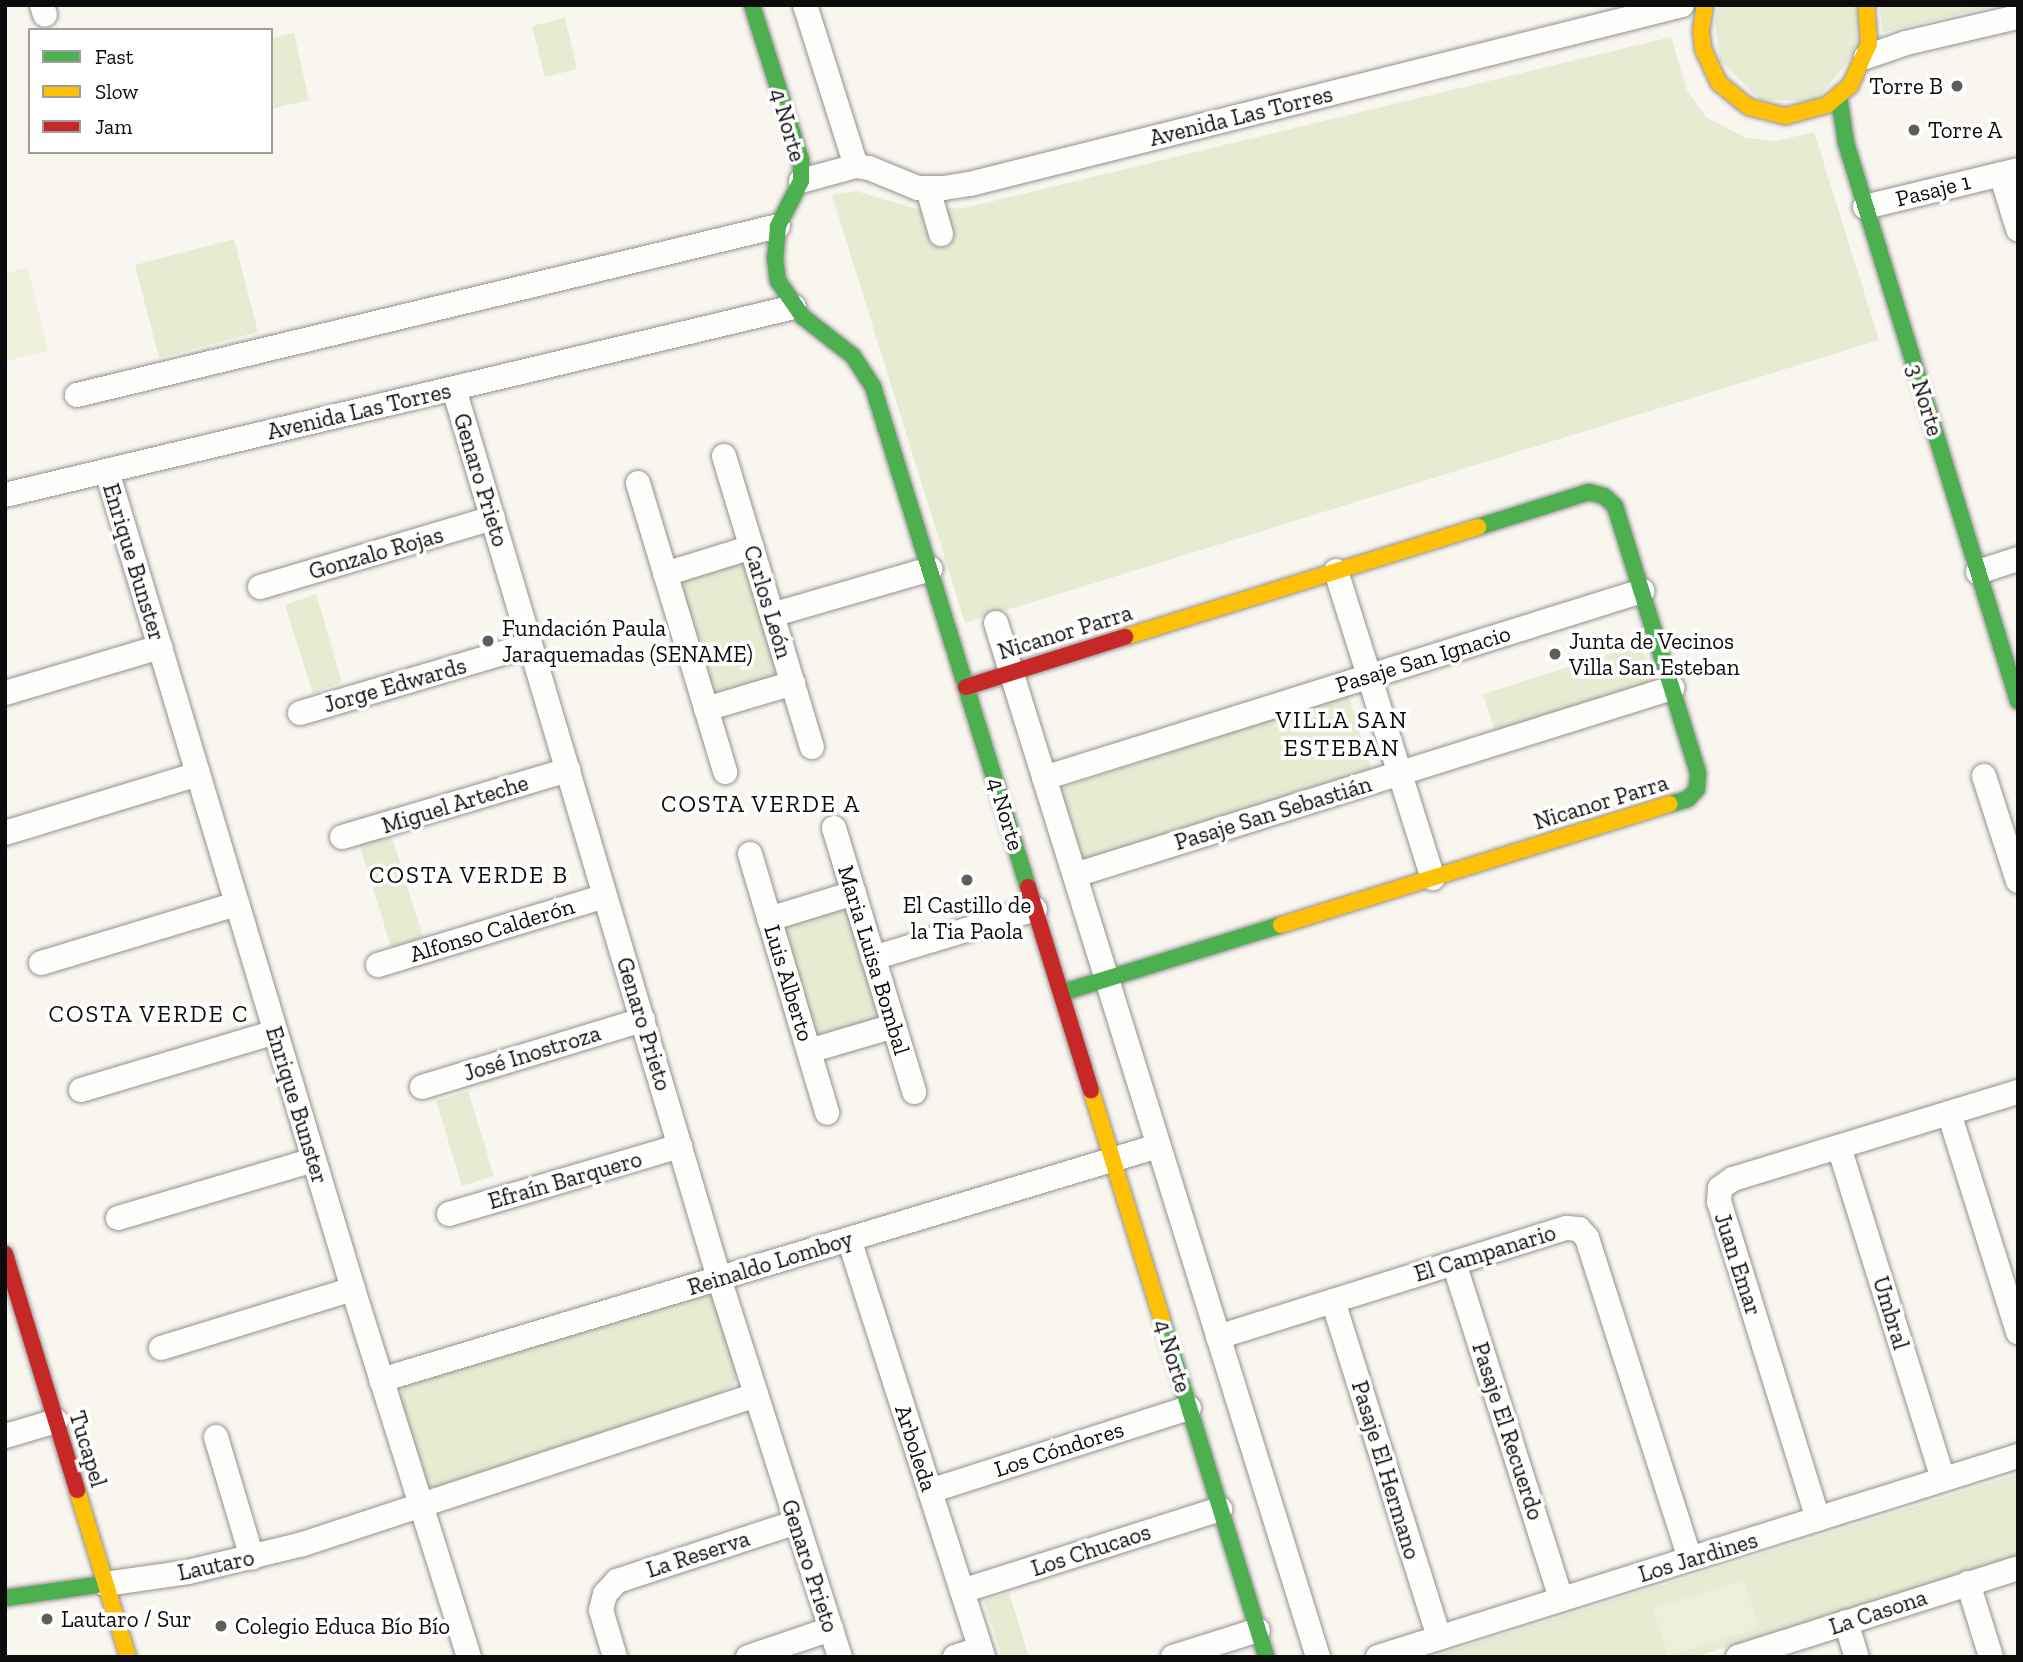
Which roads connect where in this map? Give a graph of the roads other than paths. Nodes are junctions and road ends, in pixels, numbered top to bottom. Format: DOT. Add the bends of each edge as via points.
graph roads {
  1 [pos="752,5"];
  2 [pos="805,5"];
  3 [pos="1682,5"];
  4 [pos="1705,5"];
  5 [pos="1866,5"];
  6 [pos="2018,17"];
  7 [pos="1866,57"];
  8 [pos="1839,97"];
  9 [pos="856,166"];
  10 [pos="2009,172"];
  11 [pos="801,181"];
  12 [pos="928,188"];
  13 [pos="1865,207"];
  14 [pos="778,226"];
  15 [pos="2018,229"];
  16 [pos="941,234"];
  17 [pos="794,307"];
  18 [pos="454,389"];
  19 [pos="78,395"];
  20 [pos="724,456"];
  21 [pos="107,471"];
  22 [pos="638,483"];
  23 [pos="5,495"];
  24 [pos="493,518"];
  25 [pos="752,547"];
  26 [pos="2018,559"];
  27 [pos="929,569"];
  28 [pos="1336,571"];
  29 [pos="1978,572"];
  30 [pos="665,574"];
  31 [pos="260,587"];
  32 [pos="1642,591"];
  33 [pos="772,615"];
  34 [pos="996,623"];
  35 [pos="530,645"];
  36 [pos="160,647"];
  37 [pos="1012,673"];
  38 [pos="1369,676"];
  39 [pos="793,683"];
  40 [pos="966,687"];
  41 [pos="1672,688"];
  42 [pos="5,693"];
  43 [pos="2018,701"];
  44 [pos="706,709"];
  45 [pos="300,713"];
  46 [pos="813,747"];
  47 [pos="568,770"];
  48 [pos="725,772"];
  49 [pos="1400,773"];
  50 [pos="198,774"];
  51 [pos="1984,776"];
  52 [pos="1044,778"];
  53 [pos="834,828"];
  54 [pos="5,833"];
  55 [pos="342,837"];
  56 [pos="750,854"];
  57 [pos="1074,875"];
  58 [pos="1433,878"];
  59 [pos="2018,881"];
  60 [pos="854,892"];
  61 [pos="606,896"];
  62 [pos="237,904"];
  63 [pos="1035,909"];
  64 [pos="769,919"];
  65 [pos="873,958"];
  66 [pos="41,963"];
  67 [pos="378,965"];
  68 [pos="1107,979"];
  69 [pos="1061,993"];
  70 [pos="642,1020"];
  71 [pos="894,1026"];
  72 [pos="275,1032"];
  73 [pos="809,1051"];
  74 [pos="422,1087"];
  75 [pos="81,1090"];
  76 [pos="2018,1092"];
  77 [pos="914,1093"];
  78 [pos="828,1113"];
  79 [pos="1949,1113"];
  80 [pos="680,1146"];
  81 [pos="1158,1146"];
  82 [pos="1839,1147"];
  83 [pos="314,1160"];
  84 [pos="1112,1160"];
  85 [pos="449,1214"];
  86 [pos="118,1218"];
  87 [pos="849,1240"];
  88 [pos="1454,1263"];
  89 [pos="7,1268"];
  90 [pos="719,1278"];
  91 [pos="353,1289"];
  92 [pos="1333,1301"];
  93 [pos="2018,1332"];
  94 [pos="1218,1337"];
  95 [pos="161,1348"];
  96 [pos="381,1380"];
  97 [pos="756,1395"];
  98 [pos="1189,1408"];
  99 [pos="56,1421"];
  100 [pos="5,1436"];
  101 [pos="216,1437"];
  102 [pos="2018,1456"];
  103 [pos="1943,1479"];
  104 [pos="930,1491"];
  105 [pos="421,1507"];
  106 [pos="1220,1509"];
  107 [pos="1818,1519"];
  108 [pos="796,1522"];
  109 [pos="252,1558"];
  110 [pos="1690,1559"];
  111 [pos="2018,1568"];
  112 [pos="1968,1583"];
  113 [pos="105,1584"];
  114 [pos="962,1591"];
  115 [pos="5,1598"];
  116 [pos="1561,1599"];
  117 [pos="1846,1622"];
  118 [pos="831,1629"];
  119 [pos="1258,1630"];
  120 [pos="1439,1638"];
  121 [pos="981,1653"];
  122 [pos="128,1657"];
  123 [pos="469,1657"];
  124 [pos="615,1657"];
  125 [pos="748,1657"];
  126 [pos="840,1657"];
  127 [pos="955,1657"];
  128 [pos="1173,1657"];
  129 [pos="1266,1657"];
  130 [pos="1318,1657"];
  131 [pos="1378,1657"];
  132 [pos="1738,1657"];
  133 [pos="1857,1657"];
  134 [pos="1991,1657"];
  1 -- 11 [label="street, 4 Norte" via="798,148"];
  2 -- 9 [label="street"];
  3 -- 12 [label="street, Avenida Las Torres" via="970,184"];
  4 -- 8 [label="street" via="1703,49 1714,75 1732,97 1767,114 1786,116 1814,111"];
  5 -- 7 [label="street" via="1870,30"];
  6 -- 7 [label="street"];
  7 -- 8 [label="street"];
  8 -- 13 [label="street, 3 Norte" via="1842,130"];
  9 -- 11 [label="street"];
  9 -- 12 [label="street, Avenida Las Torres"];
  10 -- 13 [label="street, Pasaje 1"];
  10 -- 15 [label="street"];
  11 -- 14 [label="street, 4 Norte"];
  12 -- 16 [label="street"];
  13 -- 29 [label="street, 3 Norte"];
  14 -- 17 [label="street, 4 Norte" via="778,281"];
  14 -- 19 [label="street"];
  17 -- 18 [label="street, Avenida Las Torres"];
  17 -- 27 [label="street, 4 Norte" via="853,356 873,387"];
  18 -- 21 [label="street, Avenida Las Torres"];
  18 -- 24 [label="street, Genaro Prieto"];
  20 -- 25 [label="street, Carlos León"];
  21 -- 23 [label="street, Avenida Las Torres"];
  21 -- 36 [label="street, Enrique Bunster"];
  22 -- 30 [label="street"];
  24 -- 31 [label="street, Gonzalo Rojas"];
  24 -- 35 [label="street, Genaro Prieto"];
  25 -- 30 [label="street"];
  25 -- 33 [label="street, Carlos León"];
  26 -- 29 [label="street"];
  27 -- 33 [label="street"];
  27 -- 40 [label="street, 4 Norte"];
  28 -- 32 [label="street, Nicanor Parra" via="1590,492 1615,506"];
  28 -- 37 [label="street, Nicanor Parra"];
  28 -- 38 [label="street"];
  29 -- 43 [label="street, 3 Norte"];
  30 -- 44 [label="street"];
  32 -- 38 [label="street, Pasaje San Ignacio"];
  32 -- 41 [label="street, Nicanor Parra"];
  33 -- 39 [label="street, Carlos León"];
  34 -- 37 [label="street, 4 Norte"];
  35 -- 45 [label="street, Jorge Edwards"];
  35 -- 47 [label="street, Genaro Prieto"];
  36 -- 42 [label="street"];
  36 -- 50 [label="street, Enrique Bunster"];
  37 -- 40 [label="street, Nicanor Parra"];
  37 -- 52 [label="street, 4 Norte"];
  38 -- 49 [label="street"];
  38 -- 52 [label="street, Pasaje San Ignacio"];
  39 -- 44 [label="street"];
  39 -- 46 [label="street, Carlos León"];
  40 -- 63 [label="street, 4 Norte"];
  41 -- 49 [label="street, Pasaje San Sebastián"];
  41 -- 58 [label="street, Nicanor Parra" via="1698,773 1697,789 1688,799"];
  44 -- 48 [label="street"];
  47 -- 55 [label="street, Miguel Arteche"];
  47 -- 61 [label="street, Genaro Prieto"];
  49 -- 57 [label="street, Pasaje San Sebastián"];
  49 -- 58 [label="street"];
  50 -- 54 [label="street"];
  50 -- 62 [label="street, Enrique Bunster"];
  51 -- 59 [label="street"];
  52 -- 57 [label="street, 4 Norte"];
  53 -- 60 [label="street, Maria Luisa Bombal"];
  56 -- 64 [label="street, Luis Alberto"];
  57 -- 68 [label="street, 4 Norte"];
  58 -- 68 [label="street, Nicanor Parra"];
  60 -- 64 [label="street"];
  60 -- 65 [label="street, Maria Luisa Bombal"];
  61 -- 67 [label="street, Alfonso Calderón"];
  61 -- 70 [label="street, Genaro Prieto"];
  62 -- 66 [label="street"];
  62 -- 72 [label="street, Enrique Bunster"];
  63 -- 65 [label="street"];
  63 -- 69 [label="street, 4 Norte"];
  64 -- 73 [label="street, Luis Alberto"];
  65 -- 71 [label="street, Maria Luisa Bombal"];
  68 -- 69 [label="street, Nicanor Parra"];
  68 -- 81 [label="street, 4 Norte"];
  69 -- 84 [label="street, 4 Norte"];
  70 -- 74 [label="street, José Inostroza"];
  70 -- 80 [label="street, Genaro Prieto"];
  71 -- 73 [label="street"];
  71 -- 77 [label="street, Maria Luisa Bombal"];
  72 -- 75 [label="street"];
  72 -- 83 [label="street, Enrique Bunster"];
  73 -- 78 [label="street, Luis Alberto"];
  76 -- 79 [label="street, Juan Emar"];
  79 -- 82 [label="street, Juan Emar"];
  79 -- 93 [label="street"];
  80 -- 85 [label="street, Efraín Barquero"];
  80 -- 90 [label="street, Genaro Prieto"];
  81 -- 84 [label="street, Reinaldo Lomboy"];
  81 -- 94 [label="street, 4 Norte"];
  82 -- 103 [label="street, Umbral"];
  82 -- 107 [label="street, Juan Emar" via="1727,1181 1718,1198"];
  83 -- 86 [label="street"];
  83 -- 91 [label="street, Enrique Bunster"];
  84 -- 87 [label="street, Reinaldo Lomboy"];
  84 -- 98 [label="street, 4 Norte"];
  87 -- 90 [label="street, Reinaldo Lomboy"];
  87 -- 104 [label="street, Arboleda"];
  88 -- 92 [label="street, El Campanario"];
  88 -- 110 [label="street, El Campanario" via="1566,1228 1584,1232"];
  88 -- 116 [label="street, Pasaje El Recuerdo"];
  89 -- 99 [label="street, Tucapel"];
  90 -- 96 [label="street, Reinaldo Lomboy"];
  90 -- 97 [label="street, Genaro Prieto"];
  91 -- 95 [label="street"];
  91 -- 96 [label="street, Enrique Bunster"];
  92 -- 94 [label="street, El Campanario"];
  92 -- 120 [label="street, Pasaje El Hermano"];
  94 -- 130 [label="street, 4 Norte"];
  96 -- 105 [label="street, Enrique Bunster"];
  97 -- 105 [label="street, Lautaro"];
  97 -- 108 [label="street, Genaro Prieto"];
  98 -- 104 [label="street, Los Cóndores"];
  98 -- 106 [label="street, 4 Norte"];
  99 -- 100 [label="street"];
  99 -- 113 [label="street, Tucapel"];
  101 -- 109 [label="street"];
  102 -- 103 [label="street, Los Jardines"];
  103 -- 107 [label="street, Los Jardines"];
  104 -- 114 [label="street, Arboleda"];
  105 -- 109 [label="street, Lautaro"];
  105 -- 123 [label="street, Enrique Bunster"];
  106 -- 114 [label="street, Los Chucaos"];
  106 -- 119 [label="street, 4 Norte"];
  107 -- 110 [label="street, Los Jardines"];
  108 -- 118 [label="street, Genaro Prieto"];
  108 -- 124 [label="street, La Reserva" via="625,1578 610,1587 602,1618"];
  109 -- 113 [label="street, Lautaro"];
  110 -- 116 [label="street, Los Jardines"];
  111 -- 112 [label="street, La Casona"];
  112 -- 117 [label="street, La Casona"];
  112 -- 134 [label="street"];
  113 -- 115 [label="street, Lautaro"];
  113 -- 122 [label="street, Tucapel"];
  114 -- 121 [label="street, Arboleda"];
  116 -- 120 [label="street, Los Jardines"];
  117 -- 132 [label="street, La Casona"];
  117 -- 133 [label="street"];
  118 -- 125 [label="street"];
  118 -- 126 [label="street, Genaro Prieto"];
  119 -- 128 [label="street"];
  119 -- 129 [label="street, 4 Norte"];
  120 -- 131 [label="street, Los Jardines"];
  121 -- 127 [label="street"];
}
